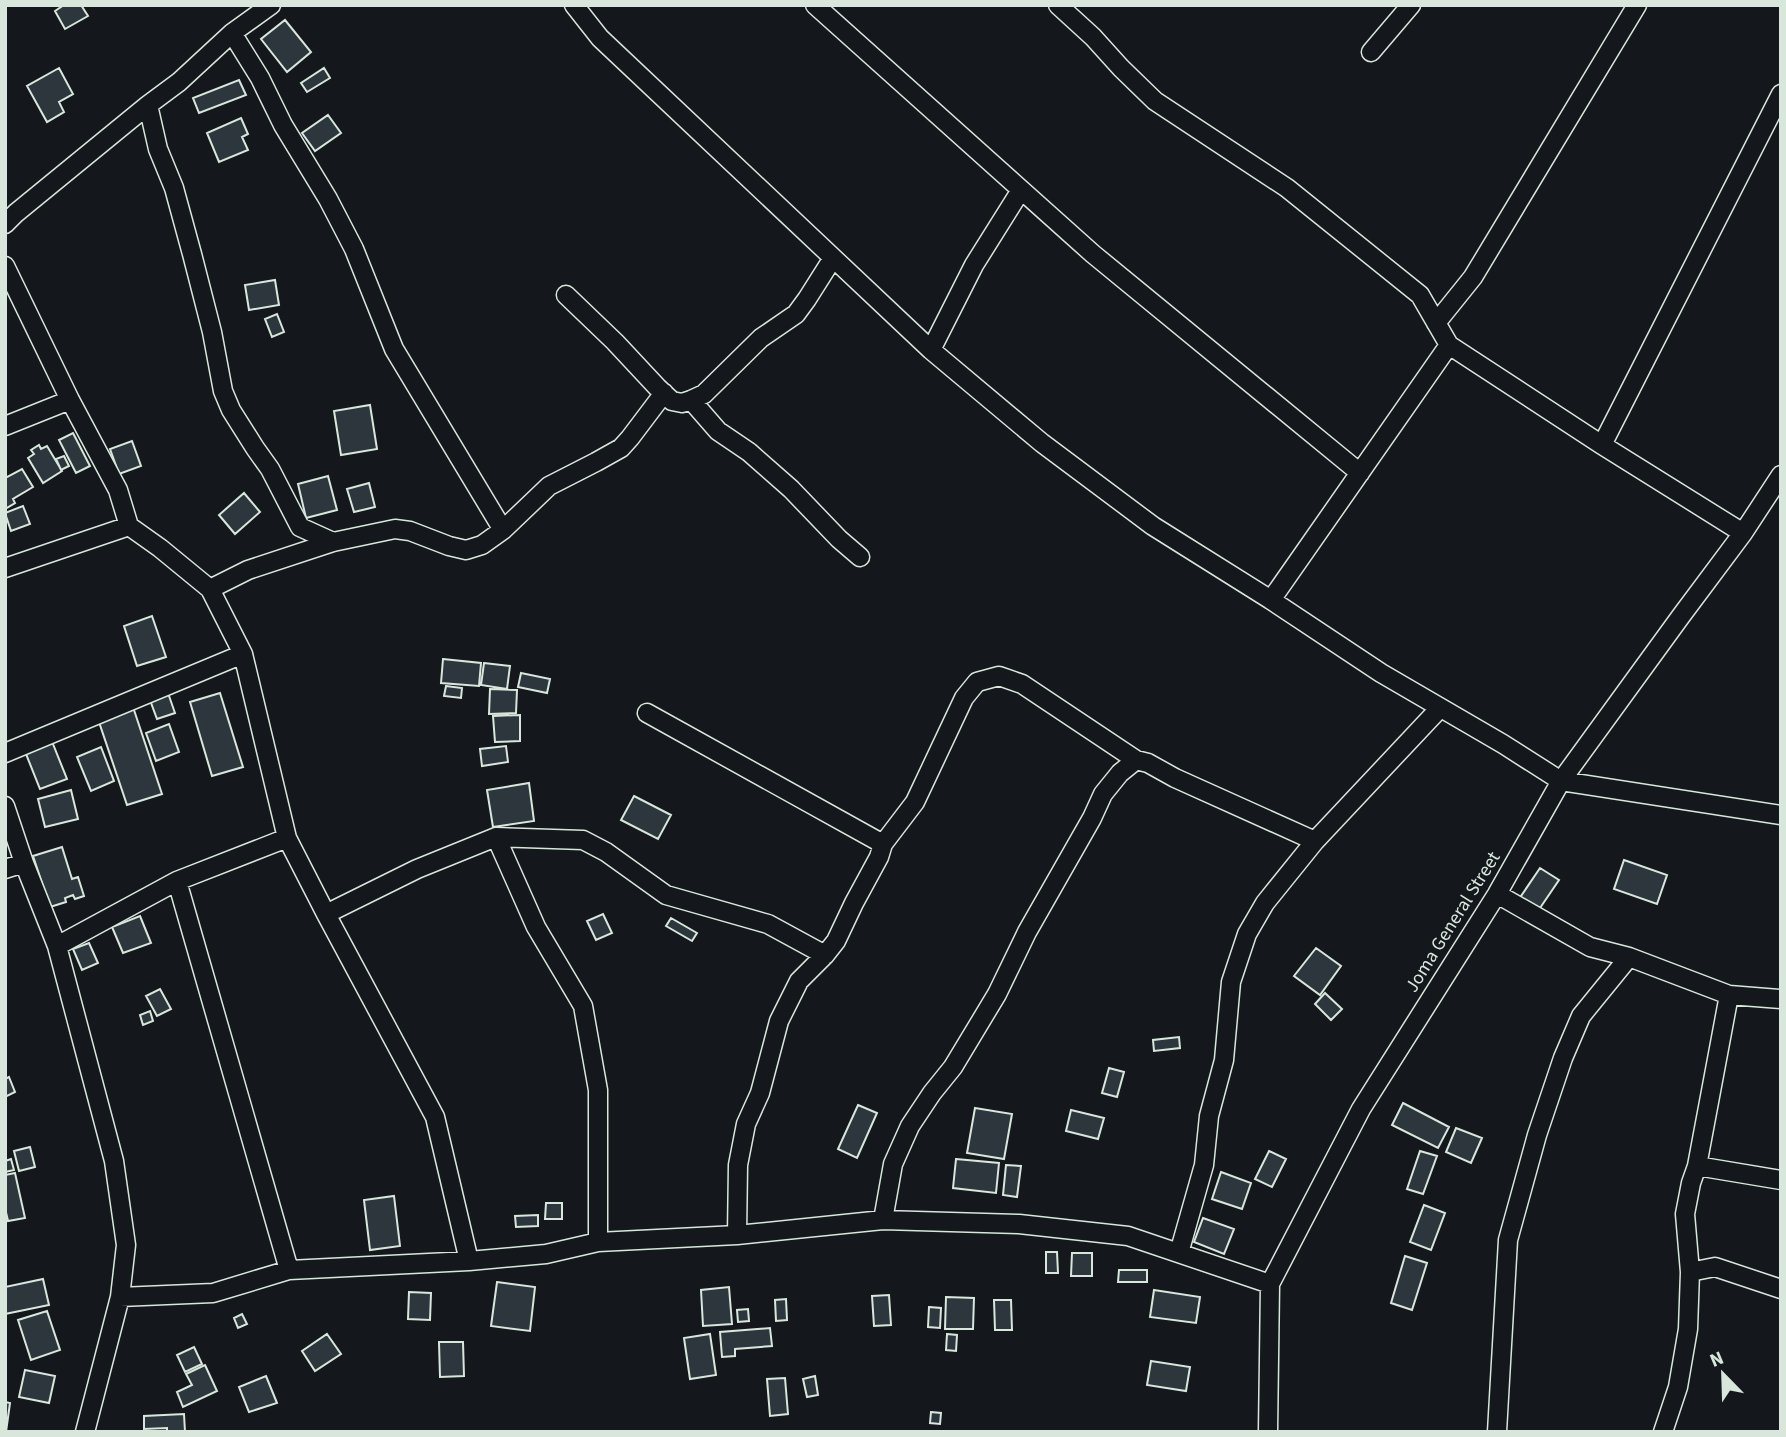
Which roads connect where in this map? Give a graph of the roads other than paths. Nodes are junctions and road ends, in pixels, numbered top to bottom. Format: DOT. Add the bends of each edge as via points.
graph roads {
  1 [pos="271,5"];
  2 [pos="574,5"];
  3 [pos="815,5"];
  4 [pos="1058,5"];
  5 [pos="1411,5"];
  6 [pos="1637,5"];
  7 [pos="232,33"];
  8 [pos="1371,52"];
  9 [pos="1781,94"];
  10 [pos="148,104"];
  11 [pos="1021,190"];
  12 [pos="9,213"];
  13 [pos="833,258"];
  14 [pos="5,266"];
  15 [pos="566,295"];
  16 [pos="1436,323"];
  17 [pos="1449,345"];
  18 [pos="931,350"];
  19 [pos="664,393"];
  20 [pos="70,400"];
  21 [pos="691,401"];
  22 [pos="5,426"];
  23 [pos="1602,445"];
  24 [pos="1360,472"];
  25 [pos="1781,475"];
  26 [pos="129,527"];
  27 [pos="503,530"];
  28 [pos="1743,533"];
  29 [pos="333,542"];
  30 [pos="860,557"];
  31 [pos="5,568"];
  32 [pos="210,589"];
  33 [pos="1271,600"];
  34 [pos="243,654"];
  35 [pos="1440,708"];
  36 [pos="647,713"];
  37 [pos="5,753"];
  38 [pos="1136,760"];
  39 [pos="1561,781"];
  40 [pos="5,806"];
  41 [pos="1781,815"];
  42 [pos="496,837"];
  43 [pos="287,838"];
  44 [pos="1315,841"];
  45 [pos="883,844"];
  46 [pos="24,863"];
  47 [pos="5,869"];
  48 [pos="177,881"];
  49 [pos="1497,894"];
  50 [pos="326,914"];
  51 [pos="57,946"];
  52 [pos="825,955"];
  53 [pos="1629,957"];
  54 [pos="1729,995"];
  55 [pos="1781,999"];
  56 [pos="1697,1166"];
  57 [pos="1781,1180"];
  58 [pos="883,1220"];
  59 [pos="737,1235"];
  60 [pos="598,1242"];
  61 [pos="1179,1253"];
  62 [pos="469,1261"];
  63 [pos="289,1270"];
  64 [pos="1690,1272"];
  65 [pos="1270,1284"];
  66 [pos="1781,1289"];
  67 [pos="120,1297"];
  68 [pos="85,1432"];
  69 [pos="1268,1432"];
  70 [pos="1497,1432"];
  71 [pos="1663,1432"];
  1 -- 7 [label="street"];
  2 -- 13 [label="street" via="600,38"];
  3 -- 11 [label="street"];
  4 -- 16 [label="street" via="1155,101 1287,188 1420,295"];
  5 -- 8 [label="street"];
  6 -- 16 [label="street" via="1473,277"];
  7 -- 10 [label="street"];
  7 -- 27 [label="street" via="355,249 394,349"];
  9 -- 23 [label="street"];
  10 -- 12 [label="street"];
  10 -- 29 [label="street" via="231,410 270,469 300,527"];
  11 -- 18 [label="street" via="974,265"];
  11 -- 24 [label="street"];
  13 -- 18 [label="street"];
  13 -- 21 [label="street" via="796,314 761,338"];
  14 -- 20 [label="street"];
  15 -- 19 [label="street"];
  16 -- 17 [label="street"];
  17 -- 23 [label="street"];
  17 -- 24 [label="street"];
  18 -- 33 [label="street" via="1042,443 1153,526"];
  19 -- 21 [label="street" via="672,401"];
  19 -- 27 [label="street" via="621,447 549,486"];
  20 -- 22 [label="street"];
  20 -- 26 [label="street" via="118,490"];
  21 -- 30 [label="street" via="718,431 791,489"];
  23 -- 28 [label="street"];
  24 -- 33 [label="street"];
  25 -- 28 [label="street, Joma General Street"];
  26 -- 31 [label="street"];
  26 -- 32 [label="street"];
  27 -- 29 [label="street" via="466,550 395,529"];
  28 -- 39 [label="street, Joma General Street"];
  29 -- 32 [label="street" via="248,570"];
  32 -- 34 [label="street"];
  33 -- 35 [label="street"];
  34 -- 37 [label="street"];
  34 -- 43 [label="street"];
  35 -- 39 [label="street"];
  35 -- 44 [label="street"];
  36 -- 45 [label="street"];
  38 -- 44 [label="street"];
  38 -- 45 [label="street" via="1022,684 999,676 977,682 964,698 915,802"];
  38 -- 58 [label="street" via="1103,794 996,995 953,1067 910,1126 893,1164"];
  39 -- 41 [label="street"];
  39 -- 49 [label="street, Joma General Street"];
  40 -- 46 [label="street"];
  42 -- 50 [label="street"];
  42 -- 52 [label="street" via="583,841 666,895 768,924"];
  42 -- 60 [label="street" via="536,927 583,1006 597,1090"];
  43 -- 48 [label="street"];
  43 -- 50 [label="street"];
  44 -- 61 [label="street" via="1265,903 1247,934 1231,982 1224,1060 1209,1116 1204,1165"];
  45 -- 52 [label="street"];
  46 -- 47 [label="street"];
  46 -- 51 [label="street"];
  48 -- 51 [label="street"];
  48 -- 63 [label="street"];
  49 -- 53 [label="street" via="1590,947"];
  49 -- 65 [label="street, Joma General Street" via="1362,1108"];
  50 -- 62 [label="street" via="435,1117"];
  51 -- 67 [label="street" via="114,1161 126,1245"];
  52 -- 59 [label="street" via="799,981 779,1021 760,1093 746,1124 738,1165"];
  53 -- 54 [label="street"];
  53 -- 70 [label="street" via="1581,1016 1537,1135 1511,1227"];
  54 -- 55 [label="street"];
  54 -- 56 [label="street"];
  56 -- 57 [label="street"];
  56 -- 64 [label="street" via="1685,1214"];
  58 -- 59 [label="street"];
  58 -- 61 [label="street" via="1019,1224 1114,1234"];
  59 -- 60 [label="street"];
  60 -- 62 [label="street" via="546,1254"];
  61 -- 65 [label="street"];
  62 -- 63 [label="street"];
  63 -- 67 [label="street" via="213,1293"];
  64 -- 66 [label="street" via="1715,1267"];
  64 -- 71 [label="street" via="1688,1329 1678,1387"];
  65 -- 69 [label="street, Joma General Street"];
  67 -- 68 [label="street"];
}
